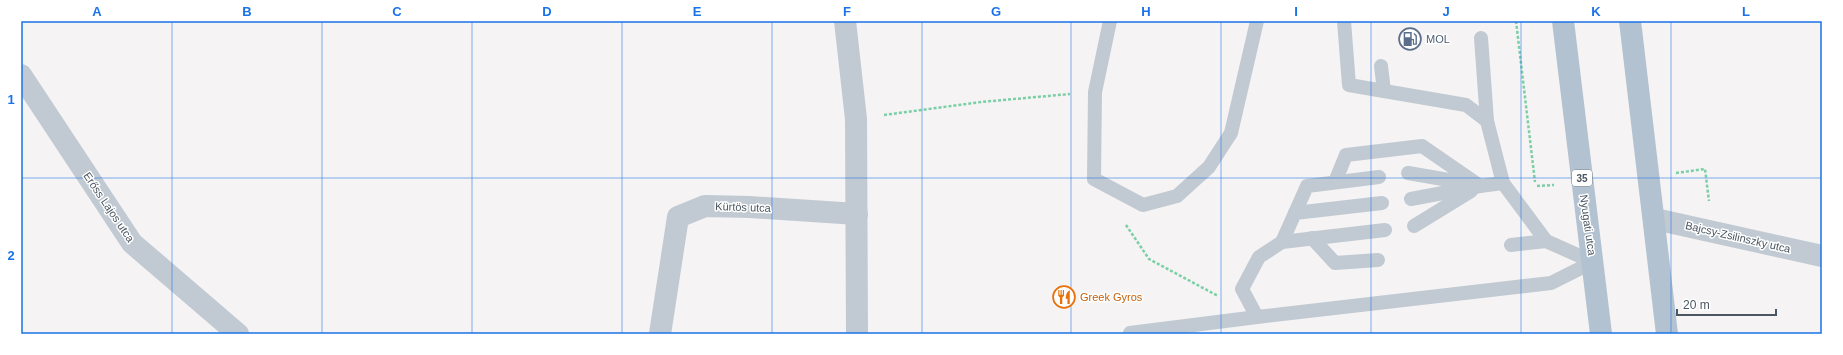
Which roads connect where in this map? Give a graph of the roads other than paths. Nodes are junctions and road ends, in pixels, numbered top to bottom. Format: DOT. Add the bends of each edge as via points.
graph roads {
  1 [pos="845,21"];
  2 [pos="1110,21"];
  3 [pos="1258,21"];
  4 [pos="1344,21"];
  5 [pos="1563,21"];
  6 [pos="1630,21"];
  7 [pos="1481,38"];
  8 [pos="1381,66"];
  9 [pos="21,75"];
  10 [pos="1384,91"];
  11 [pos="1487,120"];
  12 [pos="1408,173"];
  13 [pos="1379,177"];
  14 [pos="1335,182"];
  15 [pos="1503,183"];
  16 [pos="1480,186"];
  17 [pos="1411,200"];
  18 [pos="1382,203"];
  19 [pos="1295,213"];
  20 [pos="857,214"];
  21 [pos="1655,219"];
  22 [pos="1414,226"];
  23 [pos="1385,230"];
  24 [pos="1312,238"];
  25 [pos="1546,241"];
  26 [pos="1282,242"];
  27 [pos="1511,245"];
  28 [pos="1822,256"];
  29 [pos="1378,260"];
  30 [pos="1593,262"];
  31 [pos="1257,317"];
  32 [pos="1130,333"];
  33 [pos="238,334"];
  34 [pos="660,334"];
  35 [pos="858,334"];
  36 [pos="1601,334"];
  37 [pos="1667,334"];
  1 -- 20 [label="street" via="856,119"];
  2 -- 3 [label="lane" via="1095,92 1094,179 1143,205 1177,196 1209,167 1232,133"];
  4 -- 10 [label="lane" via="1349,85"];
  5 -- 30 [label="main road, Nyugati utca / 35"];
  6 -- 21 [label="main road"];
  7 -- 11 [label="lane"];
  8 -- 10 [label="lane"];
  9 -- 33 [label="street, Erőss Lajos utca" via="132,243"];
  10 -- 11 [label="lane" via="1466,105"];
  11 -- 15 [label="lane"];
  12 -- 16 [label="lane"];
  13 -- 14 [label="lane"];
  14 -- 16 [label="lane" via="1346,155 1422,146"];
  14 -- 19 [label="lane" via="1307,186"];
  15 -- 16 [label="lane"];
  15 -- 25 [label="lane"];
  16 -- 17 [label="lane"];
  16 -- 22 [label="lane"];
  18 -- 19 [label="lane"];
  19 -- 26 [label="lane"];
  20 -- 34 [label="street, Kürtös utca" via="705,206 678,217"];
  20 -- 35 [label="street"];
  21 -- 28 [label="street, Bajcsy-Zsilinszky utca"];
  21 -- 37 [label="main road"];
  23 -- 24 [label="lane"];
  24 -- 26 [label="lane"];
  24 -- 29 [label="lane" via="1335,263"];
  25 -- 27 [label="lane"];
  25 -- 30 [label="lane"];
  26 -- 31 [label="lane" via="1259,257 1242,289"];
  30 -- 31 [label="lane" via="1551,283"];
  30 -- 36 [label="main road, Nyugati utca / 35"];
  31 -- 32 [label="lane"];
}
